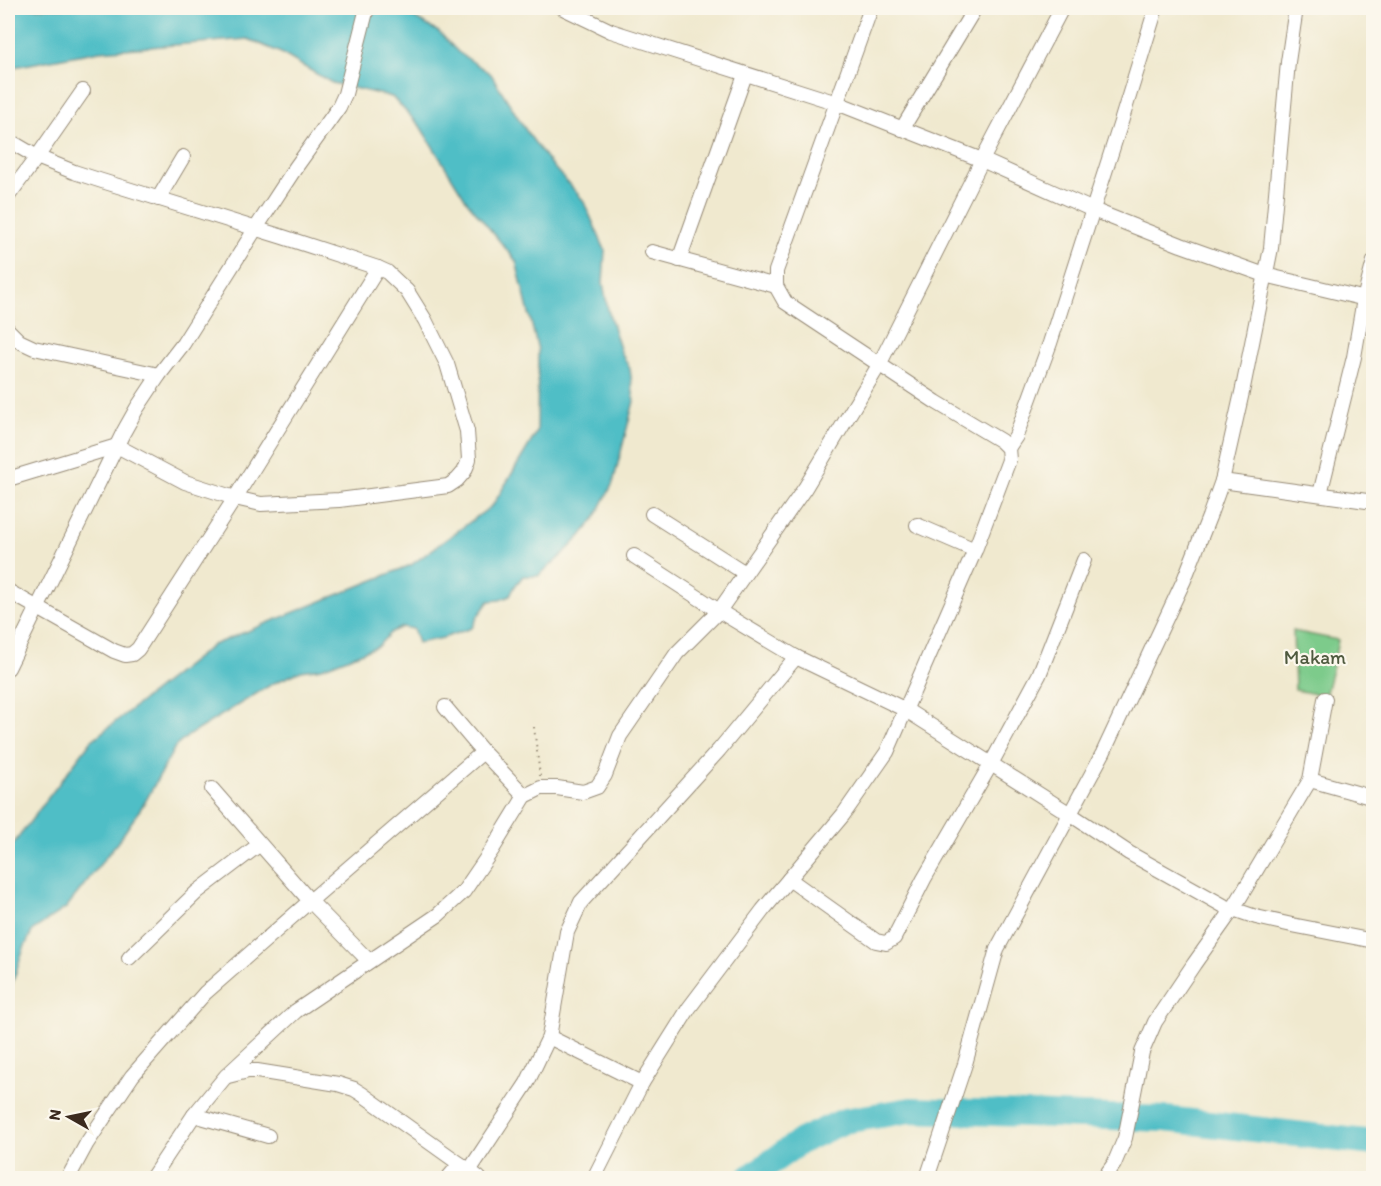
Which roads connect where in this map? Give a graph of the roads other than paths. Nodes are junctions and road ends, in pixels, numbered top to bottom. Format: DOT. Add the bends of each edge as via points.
graph roads {
  1 [pos="367,8"];
  2 [pos="564,8"];
  3 [pos="870,8"];
  4 [pos="975,8"];
  5 [pos="1062,8"];
  6 [pos="1156,8"];
  7 [pos="1296,8"];
  8 [pos="746,75"];
  9 [pos="83,91"];
  10 [pos="837,103"];
  11 [pos="902,129"];
  12 [pos="8,140"];
  13 [pos="37,157"];
  14 [pos="183,157"];
  15 [pos="982,160"];
  16 [pos="8,196"];
  17 [pos="158,199"];
  18 [pos="1093,210"];
  19 [pos="256,228"];
  20 [pos="652,252"];
  21 [pos="679,260"];
  22 [pos="1374,261"];
  23 [pos="378,268"];
  24 [pos="1265,275"];
  25 [pos="776,286"];
  26 [pos="1369,300"];
  27 [pos="8,330"];
  28 [pos="879,365"];
  29 [pos="159,375"];
  30 [pos="117,446"];
  31 [pos="1008,448"];
  32 [pos="8,479"];
  33 [pos="1222,481"];
  34 [pos="1320,494"];
  35 [pos="235,498"];
  36 [pos="1374,502"];
  37 [pos="652,514"];
  38 [pos="917,525"];
  39 [pos="975,550"];
  40 [pos="634,556"];
  41 [pos="1084,560"];
  42 [pos="745,573"];
  43 [pos="8,591"];
  44 [pos="38,608"];
  45 [pos="719,611"];
  46 [pos="796,657"];
  47 [pos="8,668"];
  48 [pos="1325,699"];
  49 [pos="445,707"];
  50 [pos="906,710"];
  51 [pos="483,752"];
  52 [pos="991,764"];
  53 [pos="1311,780"];
  54 [pos="212,789"];
  55 [pos="525,796"];
  56 [pos="1374,798"];
  57 [pos="1070,814"];
  58 [pos="260,844"];
  59 [pos="789,879"];
  60 [pos="310,901"];
  61 [pos="1233,909"];
  62 [pos="1374,941"];
  63 [pos="129,958"];
  64 [pos="369,961"];
  65 [pos="549,1037"];
  66 [pos="226,1076"];
  67 [pos="642,1083"];
  68 [pos="194,1115"];
  69 [pos="268,1136"];
  70 [pos="469,1171"];
  71 [pos="68,1179"];
  72 [pos="152,1179"];
  73 [pos="448,1179"];
  74 [pos="594,1179"];
  75 [pos="872,1179"];
  76 [pos="904,1179"];
  77 [pos="927,1179"];
  78 [pos="1104,1179"];
  1 -- 19 [label="street" via="339,107"];
  2 -- 8 [label="street" via="610,31"];
  3 -- 10 [label="street"];
  4 -- 11 [label="street"];
  5 -- 15 [label="street"];
  6 -- 18 [label="street"];
  7 -- 24 [label="street"];
  8 -- 10 [label="street"];
  8 -- 21 [label="street"];
  9 -- 13 [label="street"];
  10 -- 11 [label="street"];
  10 -- 25 [label="street" via="776,271"];
  11 -- 15 [label="street"];
  12 -- 13 [label="street"];
  13 -- 16 [label="street"];
  13 -- 17 [label="street"];
  14 -- 17 [label="street"];
  15 -- 18 [label="street"];
  15 -- 28 [label="street"];
  17 -- 19 [label="street"];
  18 -- 24 [label="street"];
  18 -- 31 [label="street" via="1050,343"];
  19 -- 23 [label="street"];
  19 -- 29 [label="street"];
  20 -- 21 [label="street"];
  21 -- 25 [label="street"];
  22 -- 26 [label="street"];
  23 -- 35 [label="street"];
  23 -- 35 [label="street" via="407,291 447,364 467,431 469,459 464,472 448,486 339,500 261,504"];
  24 -- 26 [label="street"];
  24 -- 33 [label="street"];
  25 -- 28 [label="street" via="785,302"];
  26 -- 34 [label="street"];
  27 -- 29 [label="street" via="34,348"];
  28 -- 31 [label="street"];
  28 -- 42 [label="street" via="806,488"];
  29 -- 30 [label="street"];
  30 -- 32 [label="street"];
  30 -- 35 [label="street" via="185,482"];
  30 -- 44 [label="street"];
  31 -- 39 [label="street" via="1009,460"];
  33 -- 34 [label="street"];
  33 -- 57 [label="street" via="1179,590"];
  34 -- 36 [label="street"];
  35 -- 44 [label="street" via="132,654 114,651"];
  37 -- 42 [label="street"];
  38 -- 39 [label="street"];
  39 -- 50 [label="street"];
  40 -- 45 [label="street"];
  41 -- 52 [label="street" via="1039,675"];
  42 -- 45 [label="street"];
  43 -- 44 [label="street"];
  44 -- 47 [label="street"];
  45 -- 46 [label="street"];
  45 -- 55 [label="street" via="677,653 620,736 597,787 583,792 541,788"];
  46 -- 50 [label="street"];
  46 -- 65 [label="street" via="719,750 581,902 567,932"];
  48 -- 53 [label="street"];
  49 -- 51 [label="street"];
  50 -- 52 [label="street"];
  50 -- 59 [label="street" via="887,752 843,815"];
  51 -- 55 [label="street"];
  51 -- 60 [label="street"];
  52 -- 57 [label="street"];
  52 -- 59 [label="street" via="894,938 886,943 876,941"];
  53 -- 56 [label="street"];
  53 -- 61 [label="street"];
  54 -- 58 [label="street"];
  55 -- 64 [label="street" via="464,891 438,915"];
  57 -- 61 [label="street" via="1129,852"];
  57 -- 77 [label="street" via="997,949"];
  58 -- 60 [label="street"];
  58 -- 63 [label="street" via="196,892"];
  59 -- 67 [label="street" via="689,1008"];
  60 -- 64 [label="street"];
  60 -- 71 [label="street" via="204,993 132,1076"];
  61 -- 62 [label="street" via="1292,926"];
  61 -- 78 [label="street" via="1155,1022 1142,1052 1125,1138"];
  64 -- 66 [label="street" via="296,1011"];
  65 -- 67 [label="street"];
  65 -- 70 [label="street" via="526,1083"];
  66 -- 68 [label="street"];
  66 -- 70 [label="street" via="257,1071 354,1089"];
  67 -- 74 [label="street"];
  68 -- 69 [label="street"];
  68 -- 72 [label="street"];
  70 -- 73 [label="street"];
  75 -- 76 [label="street"];
}
